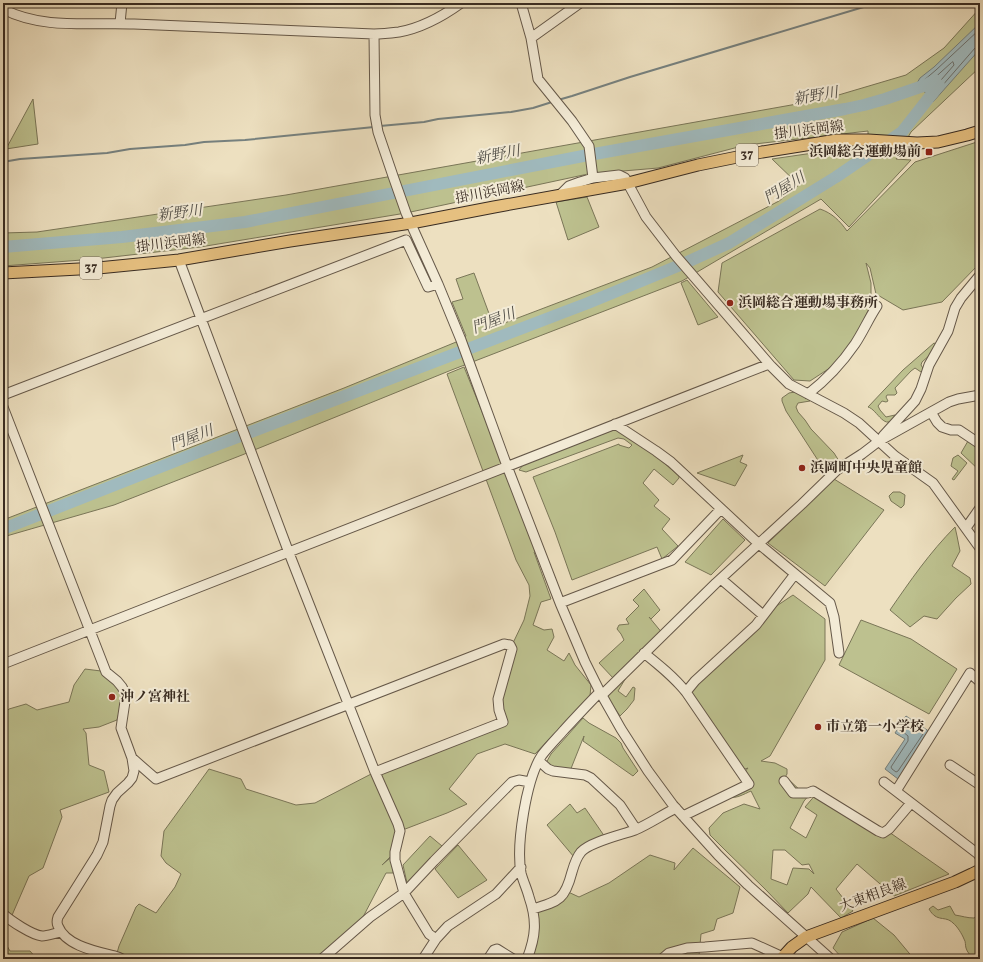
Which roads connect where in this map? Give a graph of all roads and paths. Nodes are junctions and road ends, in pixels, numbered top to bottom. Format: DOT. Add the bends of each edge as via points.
graph roads {
  1 [pos="122,3"];
  2 [pos="461,3"];
  3 [pos="521,3"];
  4 [pos="580,3"];
  5 [pos="3,9"];
  6 [pos="120,23"];
  7 [pos="374,34"];
  8 [pos="531,38"];
  9 [pos="980,131"];
  10 [pos="593,176"];
  11 [pos="628,183"];
  12 [pos="561,194"];
  13 [pos="412,223"];
  14 [pos="179,260"];
  15 [pos="3,273"];
  16 [pos="980,275"];
  17 [pos="438,284"];
  18 [pos="877,306"];
  19 [pos="201,319"];
  20 [pos="769,364"];
  21 [pos="808,394"];
  22 [pos="3,395"];
  23 [pos="980,395"];
  24 [pos="3,407"];
  25 [pos="931,412"];
  26 [pos="615,424"];
  27 [pos="878,441"];
  28 [pos="980,444"];
  29 [pos="507,466"];
  30 [pos="980,508"];
  31 [pos="721,509"];
  32 [pos="966,528"];
  33 [pos="759,544"];
  34 [pos="980,548"];
  35 [pos="289,552"];
  36 [pos="795,574"];
  37 [pos="721,579"];
  38 [pos="560,603"];
  39 [pos="763,615"];
  40 [pos="90,630"];
  41 [pos="644,653"];
  42 [pos="839,653"];
  43 [pos="3,664"];
  44 [pos="980,682"];
  45 [pos="686,692"];
  46 [pos="601,693"];
  47 [pos="348,704"];
  48 [pos="132,758"];
  49 [pos="539,761"];
  50 [pos="950,765"];
  51 [pos="375,772"];
  52 [pos="784,781"];
  53 [pos="530,782"];
  54 [pos="884,782"];
  55 [pos="980,785"];
  56 [pos="896,791"];
  57 [pos="911,803"];
  58 [pos="676,808"];
  59 [pos="683,816"];
  60 [pos="636,829"];
  61 [pos="980,856"];
  62 [pos="521,867"];
  63 [pos="980,870"];
  64 [pos="404,893"];
  65 [pos="533,909"];
  66 [pos="3,914"];
  67 [pos="61,932"];
  68 [pos="806,937"];
  69 [pos="436,939"];
  70 [pos="782,958"];
  71 [pos="122,959"];
  72 [pos="322,959"];
  73 [pos="423,959"];
  74 [pos="488,959"];
  75 [pos="513,959"];
  76 [pos="527,959"];
  77 [pos="662,959"];
  78 [pos="831,959"];
  1 -- 6 [label="street"];
  2 -- 7 [label="street" via="438,17 400,32"];
  3 -- 8 [label="street"];
  4 -- 8 [label="street"];
  5 -- 6 [label="street" via="42,22"];
  6 -- 7 [label="street"];
  7 -- 13 [label="street" via="375,115 378,132 406,213"];
  8 -- 10 [label="street" via="538,79 589,146"];
  9 -- 11 [label="main road, 掛川浜岡線 / 37" via="938,142 837,140 698,165"];
  10 -- 11 [label="street" via="618,175 625,178"];
  10 -- 12 [label="street" via="569,186"];
  11 -- 12 [label="main road, 掛川浜岡線 / 37"];
  11 -- 20 [label="street" via="646,217 676,256"];
  12 -- 13 [label="main road, 掛川浜岡線 / 37"];
  13 -- 14 [label="main road, 掛川浜岡線 / 37"];
  13 -- 17 [label="street"];
  14 -- 15 [label="main road, 掛川浜岡線 / 37" via="98,268"];
  14 -- 19 [label="street"];
  16 -- 27 [label="street" via="955,308 948,331 929,365 915,400"];
  17 -- 19 [label="street" via="428,287 406,240"];
  17 -- 29 [label="street"];
  18 -- 21 [label="street" via="837,367"];
  19 -- 22 [label="street"];
  19 -- 35 [label="street"];
  20 -- 21 [label="street" via="789,384"];
  20 -- 26 [label="street"];
  21 -- 27 [label="street" via="844,413"];
  23 -- 25 [label="street" via="948,402"];
  24 -- 40 [label="street"];
  25 -- 27 [label="street"];
  25 -- 28 [label="street" via="942,427 959,430"];
  26 -- 29 [label="street"];
  26 -- 31 [label="street" via="671,462"];
  27 -- 32 [label="street" via="933,483"];
  27 -- 33 [label="street" via="837,470"];
  29 -- 35 [label="street"];
  29 -- 38 [label="street"];
  30 -- 32 [label="street"];
  31 -- 33 [label="street"];
  31 -- 38 [label="street" via="672,560"];
  32 -- 34 [label="street"];
  33 -- 36 [label="street"];
  33 -- 37 [label="street"];
  35 -- 40 [label="street"];
  35 -- 47 [label="street"];
  36 -- 39 [label="street"];
  36 -- 42 [label="street" via="830,603"];
  37 -- 39 [label="street"];
  37 -- 41 [label="street"];
  38 -- 46 [label="street"];
  39 -- 45 [label="street" via="756,625"];
  40 -- 43 [label="street"];
  40 -- 48 [label="street" via="106,672 117,681 126,695 121,728"];
  41 -- 45 [label="street"];
  41 -- 46 [label="street"];
  44 -- 56 [label="street" via="970,673"];
  45 -- 59 [label="street" via="749,784"];
  46 -- 49 [label="street" via="554,741"];
  46 -- 58 [label="street" via="648,772"];
  47 -- 48 [label="street" via="156,779"];
  47 -- 51 [label="street"];
  47 -- 51 [label="street" via="504,644 510,645 512,649 498,699 504,722"];
  48 -- 67 [label="street" via="132,778 112,800 103,842 97,855 58,917 57,925"];
  49 -- 53 [label="street"];
  49 -- 60 [label="street" via="553,771 585,774 591,778 620,805"];
  50 -- 55 [label="street"];
  51 -- 64 [label="street" via="400,831 395,860"];
  52 -- 57 [label="street" via="793,793 813,791 884,833"];
  53 -- 62 [label="street" via="521,828"];
  53 -- 64 [label="street" via="512,782"];
  54 -- 56 [label="street"];
  56 -- 57 [label="street"];
  57 -- 61 [label="street"];
  58 -- 59 [label="street"];
  58 -- 60 [label="street"];
  59 -- 68 [label="street" via="748,885"];
  60 -- 65 [label="street" via="586,847 574,863 565,893 559,899"];
  62 -- 65 [label="street"];
  62 -- 69 [label="street" via="496,894 448,926"];
  63 -- 68 [label="main road, 大東相良線" via="955,882"];
  64 -- 69 [label="street" via="429,934"];
  64 -- 72 [label="street" via="370,917"];
  65 -- 76 [label="street" via="534,934"];
  66 -- 67 [label="street" via="35,934 44,936"];
  67 -- 71 [label="street" via="80,946"];
  68 -- 70 [label="main road, 大東相良線"];
  68 -- 78 [label="street"];
  69 -- 73 [label="street"];
  70 -- 77 [label="street" via="752,943 687,948 669,953"];
  74 -- 75 [label="street" via="497,949"];
}
